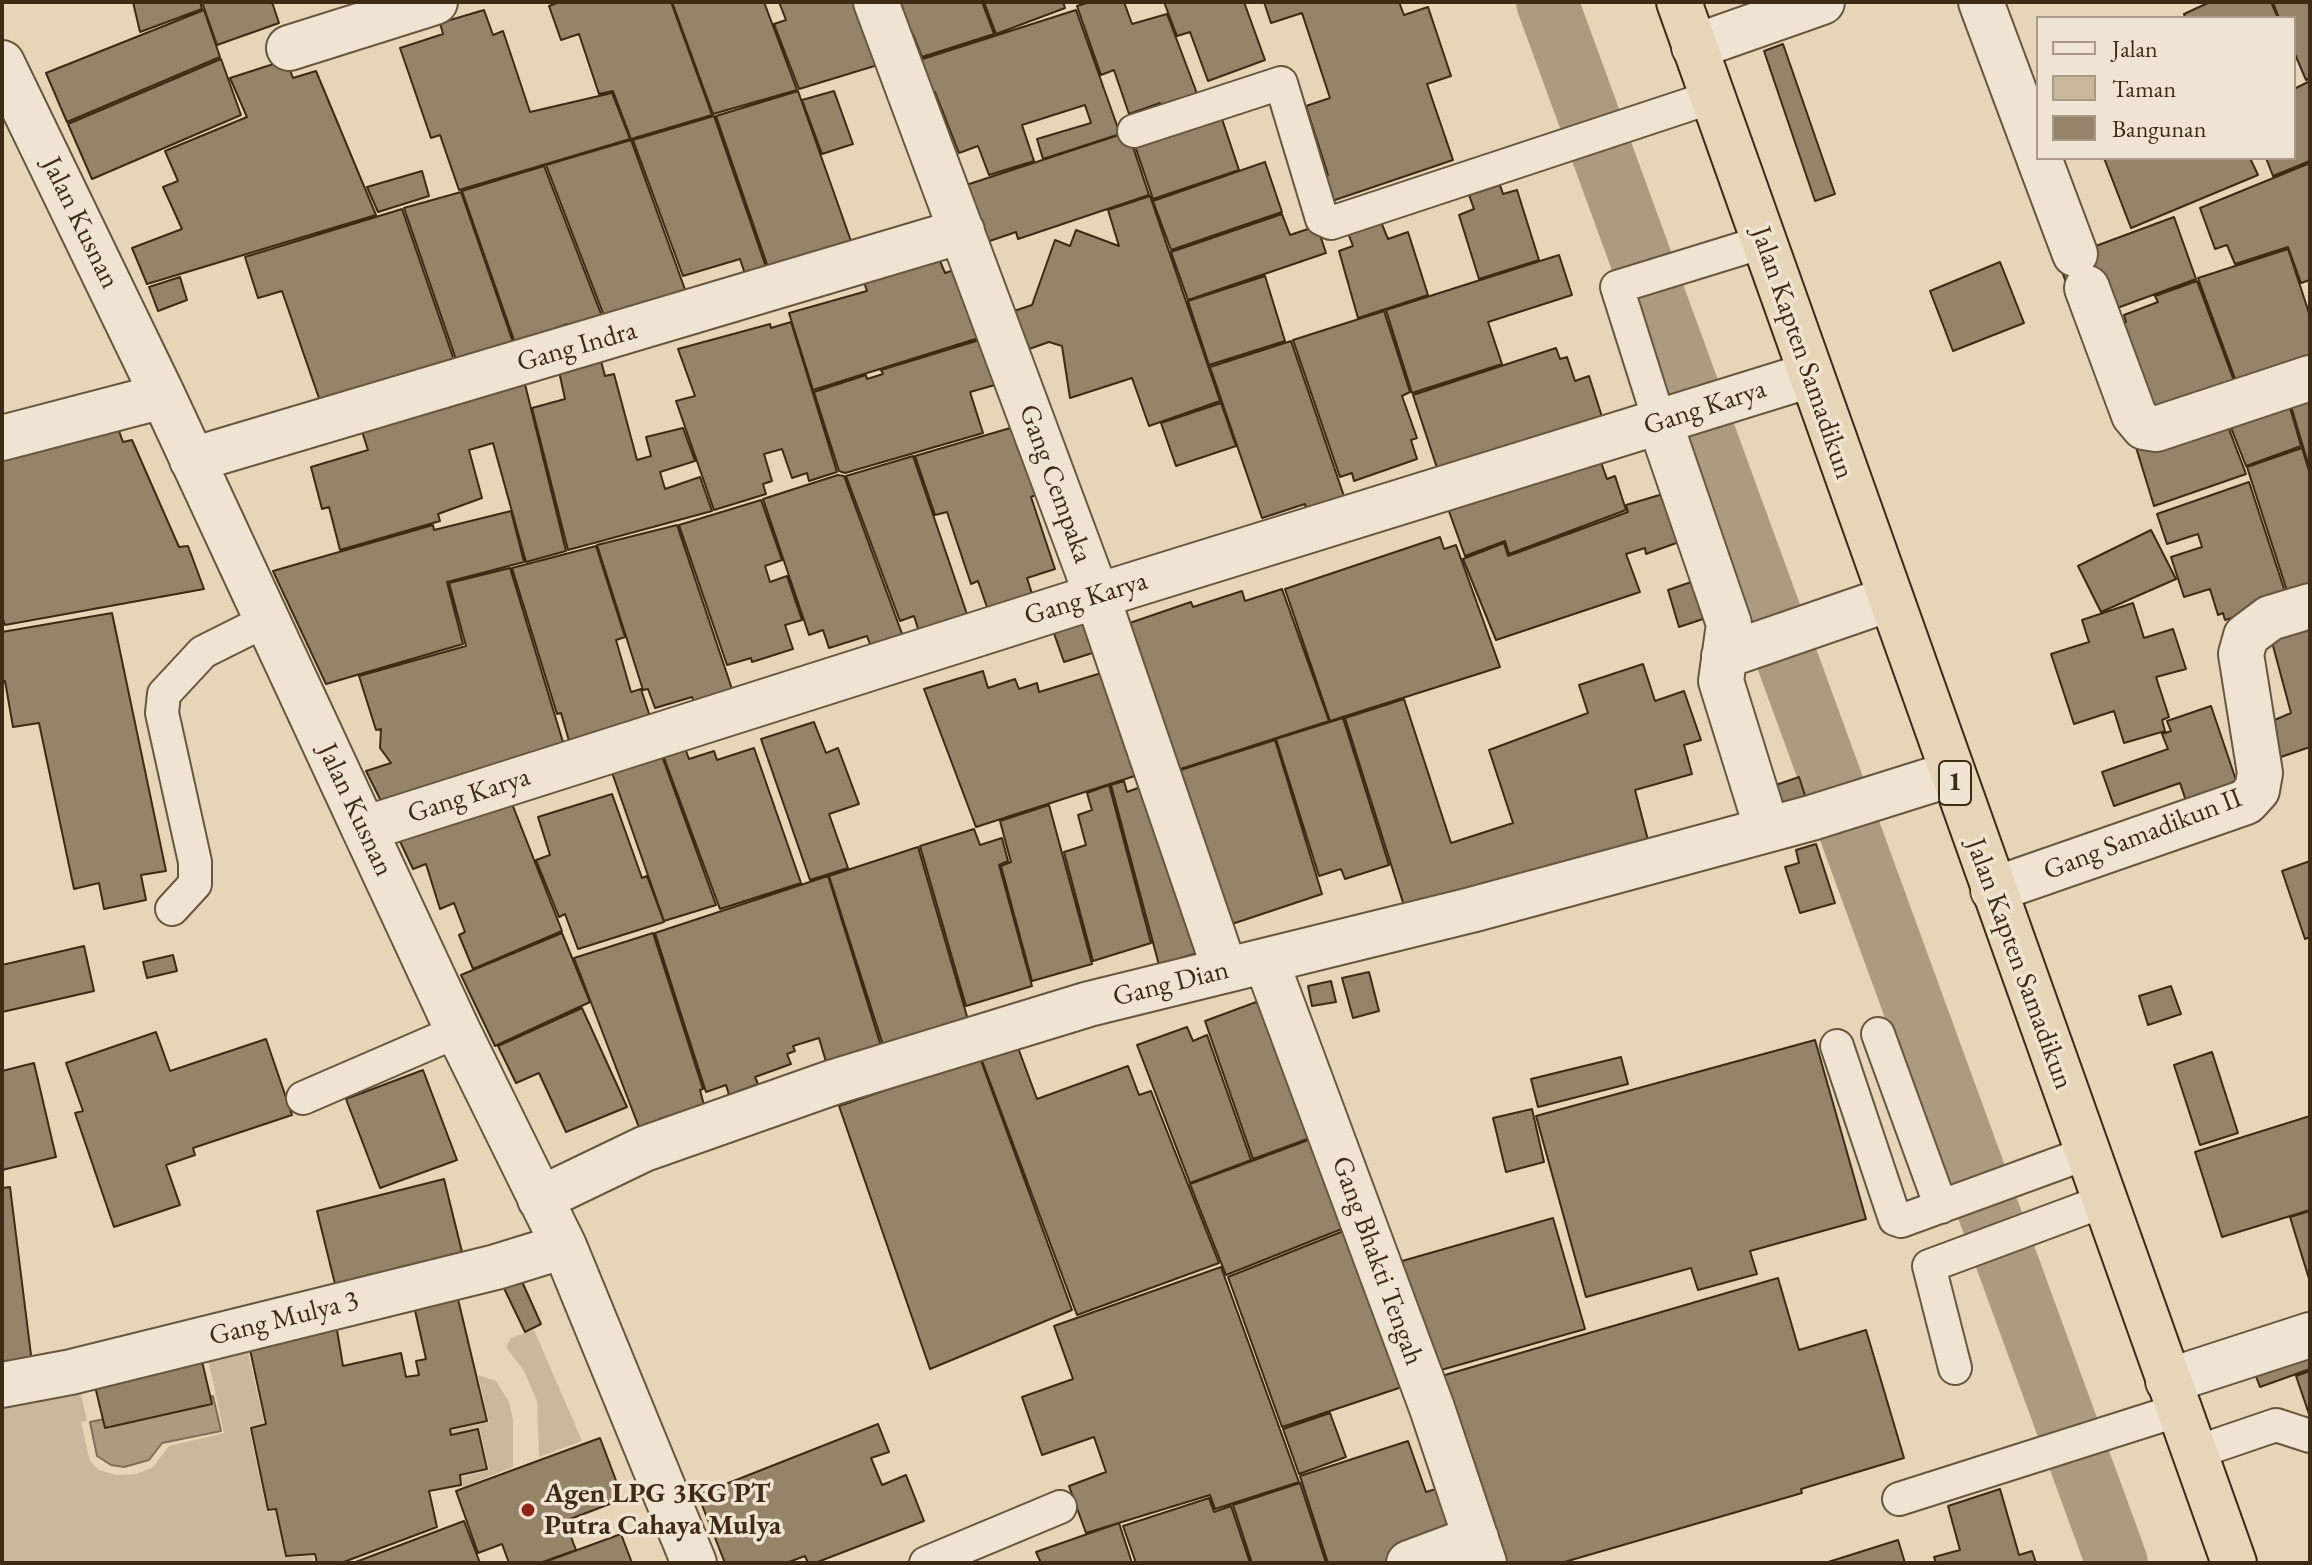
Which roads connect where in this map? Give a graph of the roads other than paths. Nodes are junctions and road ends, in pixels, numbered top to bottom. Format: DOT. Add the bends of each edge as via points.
graph roads {
  1 [pos="435,2"];
  2 [pos="876,2"];
  3 [pos="1679,2"];
  4 [pos="1822,2"];
  5 [pos="1981,2"];
  6 [pos="1694,47"];
  7 [pos="289,48"];
  8 [pos="2,63"];
  9 [pos="1712,97"];
  10 [pos="1134,131"];
  11 [pos="2036,148"];
  12 [pos="2040,160"];
  13 [pos="962,231"];
  14 [pos="1763,242"];
  15 [pos="1810,375"];
  16 [pos="2310,378"];
  17 [pos="163,396"];
  18 [pos="1670,419"];
  19 [pos="2,438"];
  20 [pos="192,460"];
  21 [pos="1097,596"];
  22 [pos="1889,599"];
  23 [pos="2310,606"];
  24 [pos="256,625"];
  25 [pos="1736,652"];
  26 [pos="1951,774"];
  27 [pos="364,829"];
  28 [pos="1767,829"];
  29 [pos="1993,890"];
  30 [pos="172,909"];
  31 [pos="1245,965"];
  32 [pos="1878,1034"];
  33 [pos="429,1043"];
  34 [pos="1837,1046"];
  35 [pos="303,1098"];
  36 [pos="2087,1153"];
  37 [pos="540,1199"];
  38 [pos="2104,1201"];
  39 [pos="1947,1204"];
  40 [pos="533,1255"];
  41 [pos="2310,1335"];
  42 [pos="1955,1368"];
  43 [pos="2,1385"];
  44 [pos="2173,1395"];
  45 [pos="2310,1436"];
  46 [pos="2194,1453"];
  47 [pos="1899,1499"];
  48 [pos="1060,1507"];
  49 [pos="1480,1550"];
  50 [pos="694,1563"];
  51 [pos="926,1563"];
  52 [pos="1409,1563"];
  53 [pos="2234,1563"];
  1 -- 7 [label="street"];
  2 -- 13 [label="street, Gang Cempaka"];
  3 -- 6 [label="highway, Jalan Kapten Samadikun / 1"];
  4 -- 6 [label="street"];
  5 -- 11 [label="street"];
  6 -- 9 [label="highway, Jalan Kapten Samadikun / 1"];
  8 -- 17 [label="street, Jalan Kusnan"];
  9 -- 10 [label="lane" via="1331,223 1322,219 1281,83"];
  9 -- 14 [label="highway, Jalan Kapten Samadikun / 1"];
  12 -- 16 [label="street" via="2134,415 2144,427 2156,429"];
  13 -- 20 [label="street, Gang Indra"];
  13 -- 21 [label="street, Gang Cempaka"];
  14 -- 15 [label="highway, Jalan Kapten Samadikun / 1"];
  14 -- 18 [label="lane" via="1617,287"];
  15 -- 18 [label="street, Gang Karya"];
  15 -- 22 [label="highway, Jalan Kapten Samadikun / 1"];
  17 -- 19 [label="street"];
  17 -- 20 [label="street, Jalan Kusnan"];
  18 -- 21 [label="street, Gang Karya"];
  18 -- 25 [label="street"];
  20 -- 24 [label="street, Jalan Kusnan"];
  21 -- 27 [label="street, Gang Karya"];
  21 -- 31 [label="street, Gang Cempaka"];
  22 -- 25 [label="street"];
  22 -- 26 [label="highway, Jalan Kapten Samadikun / 1"];
  23 -- 29 [label="street, Gang Samadikun II" via="2270,618 2246,636 2241,654 2260,773 2257,790 2246,802"];
  24 -- 27 [label="street, Jalan Kusnan"];
  24 -- 30 [label="lane" via="215,645 164,694 162,713 195,862 195,884"];
  25 -- 28 [label="street" via="1721,681"];
  26 -- 28 [label="street, Gang Dian"];
  26 -- 29 [label="highway, Jalan Kapten Samadikun / 1"];
  27 -- 33 [label="street, Jalan Kusnan"];
  28 -- 31 [label="street, Gang Dian"];
  29 -- 36 [label="highway, Jalan Kapten Samadikun / 1"];
  31 -- 37 [label="street, Gang Dian" via="1089,1004 834,1082 644,1149"];
  31 -- 49 [label="street, Gang Bhakti Tengah" via="1432,1408"];
  32 -- 39 [label="lane"];
  33 -- 35 [label="lane"];
  33 -- 37 [label="street, Jalan Kusnan"];
  34 -- 39 [label="lane" via="1895,1219"];
  36 -- 38 [label="highway, Jalan Kapten Samadikun / 1"];
  36 -- 39 [label="lane"];
  37 -- 40 [label="street, Jalan Kusnan"];
  38 -- 42 [label="lane" via="1929,1266"];
  38 -- 44 [label="highway, Jalan Kapten Samadikun / 1"];
  40 -- 43 [label="street, Gang Mulya 3"];
  40 -- 50 [label="street, Jalan Kusnan"];
  41 -- 44 [label="street"];
  44 -- 46 [label="highway, Jalan Kapten Samadikun / 1"];
  44 -- 47 [label="lane" via="2100,1435"];
  45 -- 46 [label="lane" via="2276,1425"];
  46 -- 53 [label="highway, Jalan Kapten Samadikun / 1"];
  48 -- 51 [label="lane"];
  49 -- 52 [label="street"];
}
